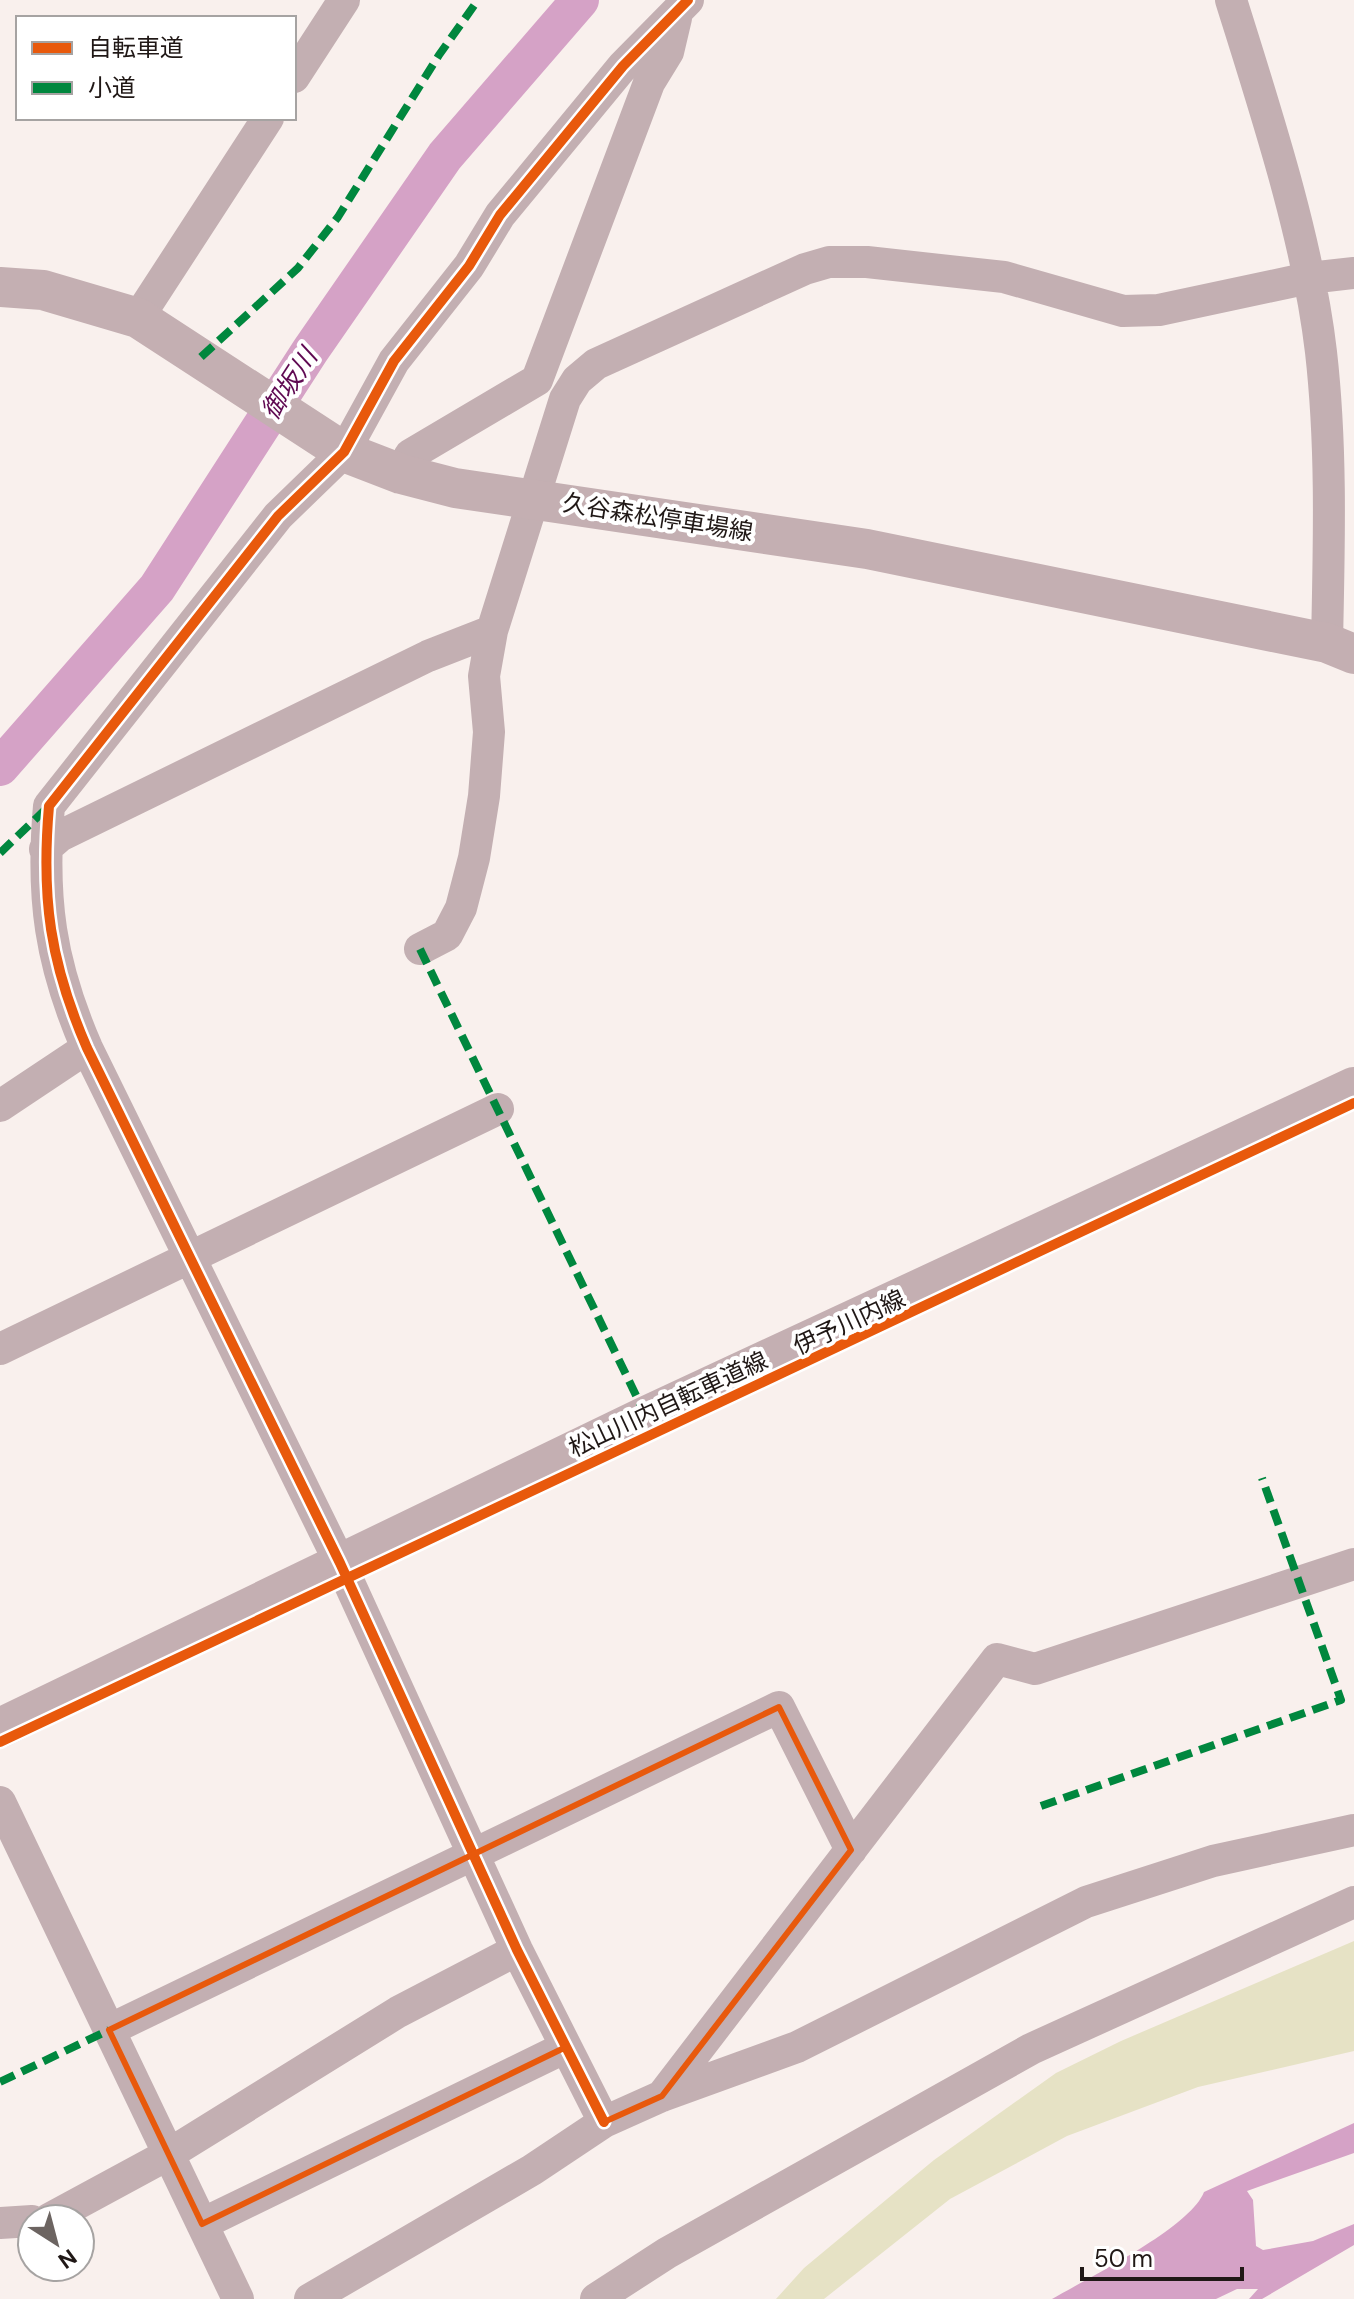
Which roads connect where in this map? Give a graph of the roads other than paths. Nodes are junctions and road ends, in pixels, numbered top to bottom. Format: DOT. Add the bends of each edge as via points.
graph roads {
  1 [pos="344,0"];
  2 [pos="1231,0"];
  3 [pos="683,6"];
  4 [pos="296,74"];
  5 [pos="267,120"];
  6 [pos="1354,273"];
  7 [pos="1309,278"];
  8 [pos="0,287"];
  9 [pos="138,318"];
  10 [pos="337,448"];
  11 [pos="401,474"];
  12 [pos="536,499"];
  13 [pos="492,631"];
  14 [pos="1341,648"];
  15 [pos="45,849"];
  16 [pos="420,949"];
  17 [pos="87,1048"];
  18 [pos="1354,1087"];
  19 [pos="0,1106"];
  20 [pos="498,1109"];
  21 [pos="188,1259"];
  22 [pos="0,1349"];
  23 [pos="340,1563"];
  24 [pos="1354,1564"];
  25 [pos="0,1728"];
  26 [pos="0,1802"];
  27 [pos="1354,1830"];
  28 [pos="851,1850"];
  29 [pos="474,1855"];
  30 [pos="1354,1902"];
  31 [pos="517,1950"];
  32 [pos="109,2030"];
  33 [pos="566,2047"];
  34 [pos="662,2096"];
  35 [pos="604,2122"];
  36 [pos="169,2154"];
  37 [pos="79,2203"];
  38 [pos="202,2224"];
  39 [pos="238,2299"];
  40 [pos="310,2299"];
  41 [pos="596,2299"];
  1 -- 4 [label="street"];
  2 -- 7 [label="street"];
  3 -- 10 [label="street" via="623,66 500,215"];
  3 -- 11 [label="street" via="537,380 410,455"];
  5 -- 9 [label="street"];
  6 -- 7 [label="street"];
  7 -- 12 [label="street" via="1159,310 1123,311 1004,277 867,262 817,265 596,364 565,399"];
  7 -- 14 [label="street" via="1321,351"];
  8 -- 9 [label="main road, 久谷森松停車場線" via="43,290"];
  9 -- 10 [label="main road, 久谷森松停車場線"];
  10 -- 11 [label="main road, 久谷森松停車場線"];
  10 -- 15 [label="street" via="49,806"];
  11 -- 12 [label="main road, 久谷森松停車場線"];
  12 -- 13 [label="street"];
  12 -- 14 [label="main road, 久谷森松停車場線" via="867,549"];
  13 -- 15 [label="street" via="414,663 60,836"];
  13 -- 16 [label="street" via="484,676 489,732 485,783 474,858 461,908 447,935"];
  15 -- 17 [label="street" via="50,938 64,995"];
  17 -- 19 [label="street"];
  17 -- 21 [label="street"];
  18 -- 23 [label="main road, 伊予川内線"];
  20 -- 21 [label="street"];
  21 -- 22 [label="street"];
  21 -- 23 [label="street"];
  23 -- 25 [label="main road, 伊予川内線"];
  23 -- 29 [label="street"];
  24 -- 28 [label="street" via="1035,1669 997,1659"];
  26 -- 32 [label="street"];
  27 -- 34 [label="street" via="1213,1861 1086,1902 797,2047"];
  28 -- 29 [label="street" via="779,1707"];
  28 -- 34 [label="street"];
  29 -- 31 [label="street"];
  29 -- 32 [label="street"];
  30 -- 41 [label="street" via="1031,2049 667,2253"];
  31 -- 33 [label="street"];
  31 -- 36 [label="street" via="398,2012"];
  32 -- 36 [label="street"];
  33 -- 35 [label="street"];
  33 -- 38 [label="street"];
  34 -- 35 [label="street"];
  35 -- 40 [label="street"];
  36 -- 37 [label="street"];
  36 -- 38 [label="street"];
  38 -- 39 [label="street"];
}
